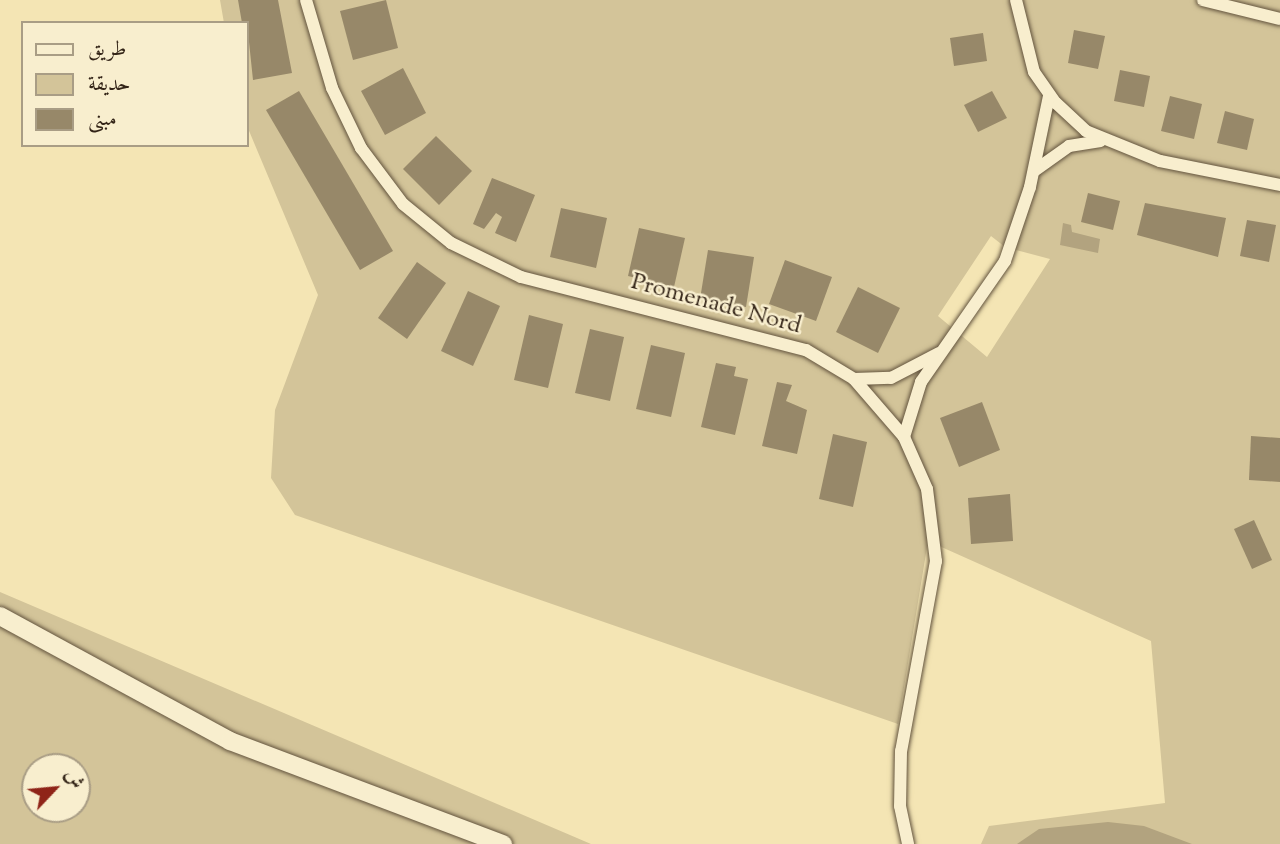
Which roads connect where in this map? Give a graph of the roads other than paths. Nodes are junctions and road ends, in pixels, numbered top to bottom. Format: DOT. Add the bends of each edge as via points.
graph roads {
  1 [pos="306,0"];
  2 [pos="1016,0"];
  3 [pos="1203,0"];
  4 [pos="1280,19"];
  5 [pos="1049,96"];
  6 [pos="1106,142"];
  7 [pos="1034,171"];
  8 [pos="1280,185"];
  9 [pos="946,349"];
  10 [pos="853,379"];
  11 [pos="904,437"];
  12 [pos="0,616"];
  13 [pos="503,844"];
  14 [pos="908,844"];
  1 -- 10 [label="street, Promenade Nord" via="332,88 361,148 404,204 450,243 530,279 789,344"];
  2 -- 5 [label="street" via="1027,54"];
  3 -- 4 [label="street"];
  5 -- 6 [label="street" via="1077,124"];
  5 -- 7 [label="street"];
  6 -- 7 [label="street" via="1077,143"];
  6 -- 8 [label="street" via="1180,166"];
  7 -- 9 [label="street" via="1005,261"];
  9 -- 10 [label="street" via="891,378"];
  9 -- 11 [label="street" via="917,391"];
  10 -- 11 [label="street, Promenade Nord"];
  11 -- 14 [label="street, Promenade Nord" via="927,489 936,561 901,751 900,806"];
  12 -- 13 [label="street" via="230,741"];
}
